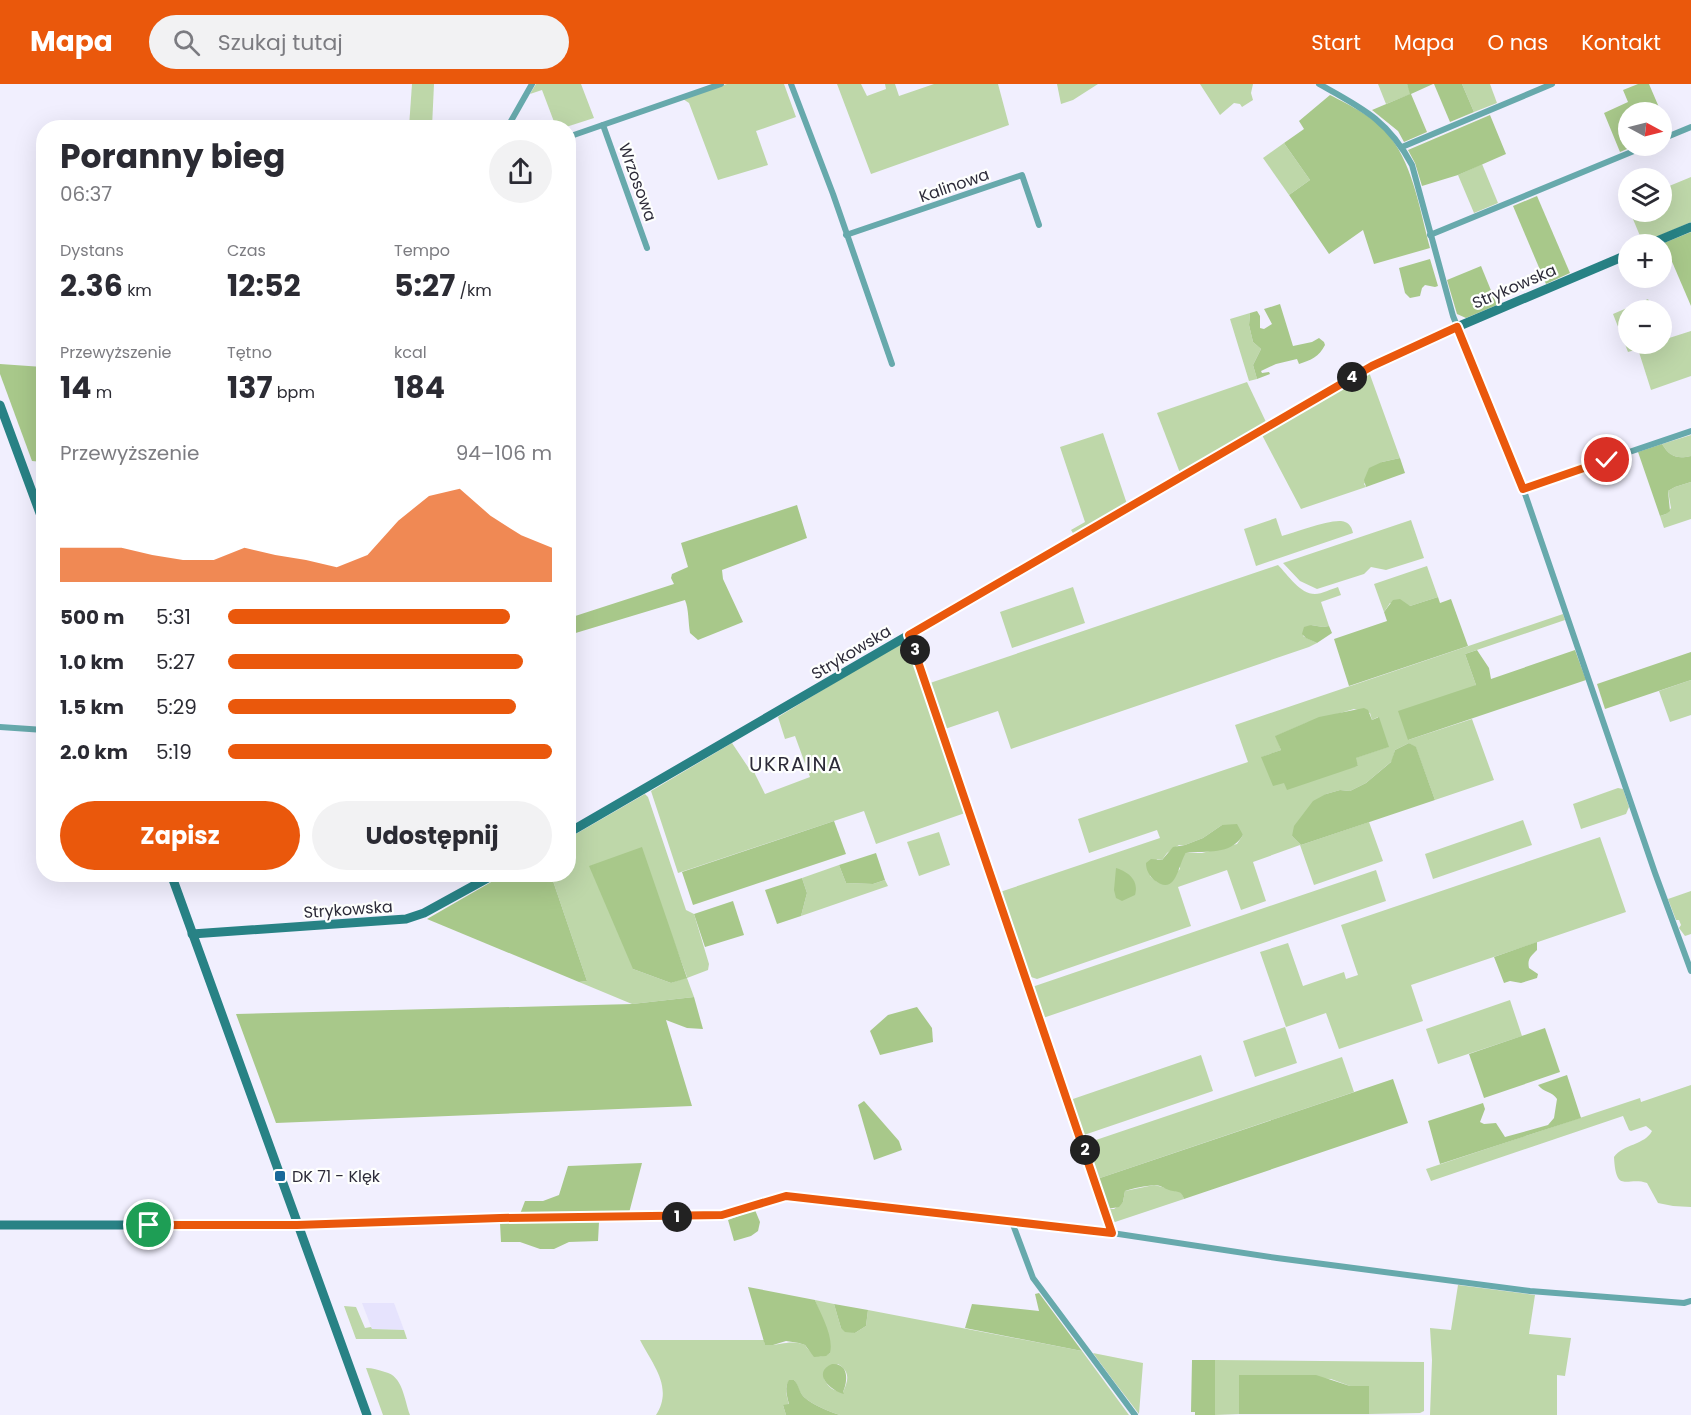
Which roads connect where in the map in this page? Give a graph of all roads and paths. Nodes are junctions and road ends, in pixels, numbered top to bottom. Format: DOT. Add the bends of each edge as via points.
graph roads {
  1 [pos="532,84"];
  2 [pos="721,84"];
  3 [pos="791,84"];
  4 [pos="1319,84"];
  5 [pos="1552,84"];
  6 [pos="512,120"];
  7 [pos="603,125"];
  8 [pos="1691,127"];
  9 [pos="576,134"];
  10 [pos="1672,135"];
  11 [pos="1402,147"];
  12 [pos="1622,156"];
  13 [pos="1039,225"];
  14 [pos="1691,227"];
  15 [pos="846,235"];
  16 [pos="1430,235"];
  17 [pos="1672,235"];
  18 [pos="647,248"];
  19 [pos="1618,259"];
  20 [pos="1457,327"];
  21 [pos="892,364"];
  22 [pos="0,405"];
  23 [pos="1691,431"];
  24 [pos="1523,489"];
  25 [pos="36,502"];
  26 [pos="909,635"];
  27 [pos="0,727"];
  28 [pos="36,729"];
  29 [pos="576,828"];
  30 [pos="174,882"];
  31 [pos="481,882"];
  32 [pos="192,934"];
  33 [pos="1691,971"];
  34 [pos="1012,1222"];
  35 [pos="0,1225"];
  36 [pos="297,1225"];
  37 [pos="1112,1233"];
  38 [pos="1691,1301"];
  39 [pos="367,1415"];
  40 [pos="1135,1415"];
  1 -- 6 [label="street"];
  2 -- 7 [label="street"];
  3 -- 15 [label="street"];
  4 -- 11 [label="street" via="1373,116"];
  5 -- 11 [label="street"];
  7 -- 9 [label="street"];
  7 -- 18 [label="street, Wrzosowa"];
  8 -- 10 [label="street"];
  11 -- 16 [label="street" via="1412,165"];
  12 -- 16 [label="street"];
  13 -- 15 [label="street, Kalinowa" via="1022,176"];
  14 -- 17 [label="street"];
  15 -- 21 [label="street"];
  16 -- 20 [label="street"];
  19 -- 20 [label="street, Strykowska"];
  20 -- 24 [label="street"];
  20 -- 26 [label="street, Strykowska" via="1372,366"];
  22 -- 25 [label="street"];
  23 -- 24 [label="street"];
  24 -- 33 [label="street"];
  26 -- 29 [label="street, Strykowska"];
  26 -- 37 [label="street"];
  27 -- 28 [label="street"];
  30 -- 32 [label="street"];
  31 -- 32 [label="street, Strykowska" via="406,920"];
  32 -- 36 [label="street"];
  34 -- 36 [label="street" via="786,1196 722,1215"];
  34 -- 37 [label="street"];
  34 -- 40 [label="street" via="1033,1278"];
  35 -- 36 [label="street"];
  36 -- 39 [label="street"];
  37 -- 38 [label="street" via="1530,1291"];
}
